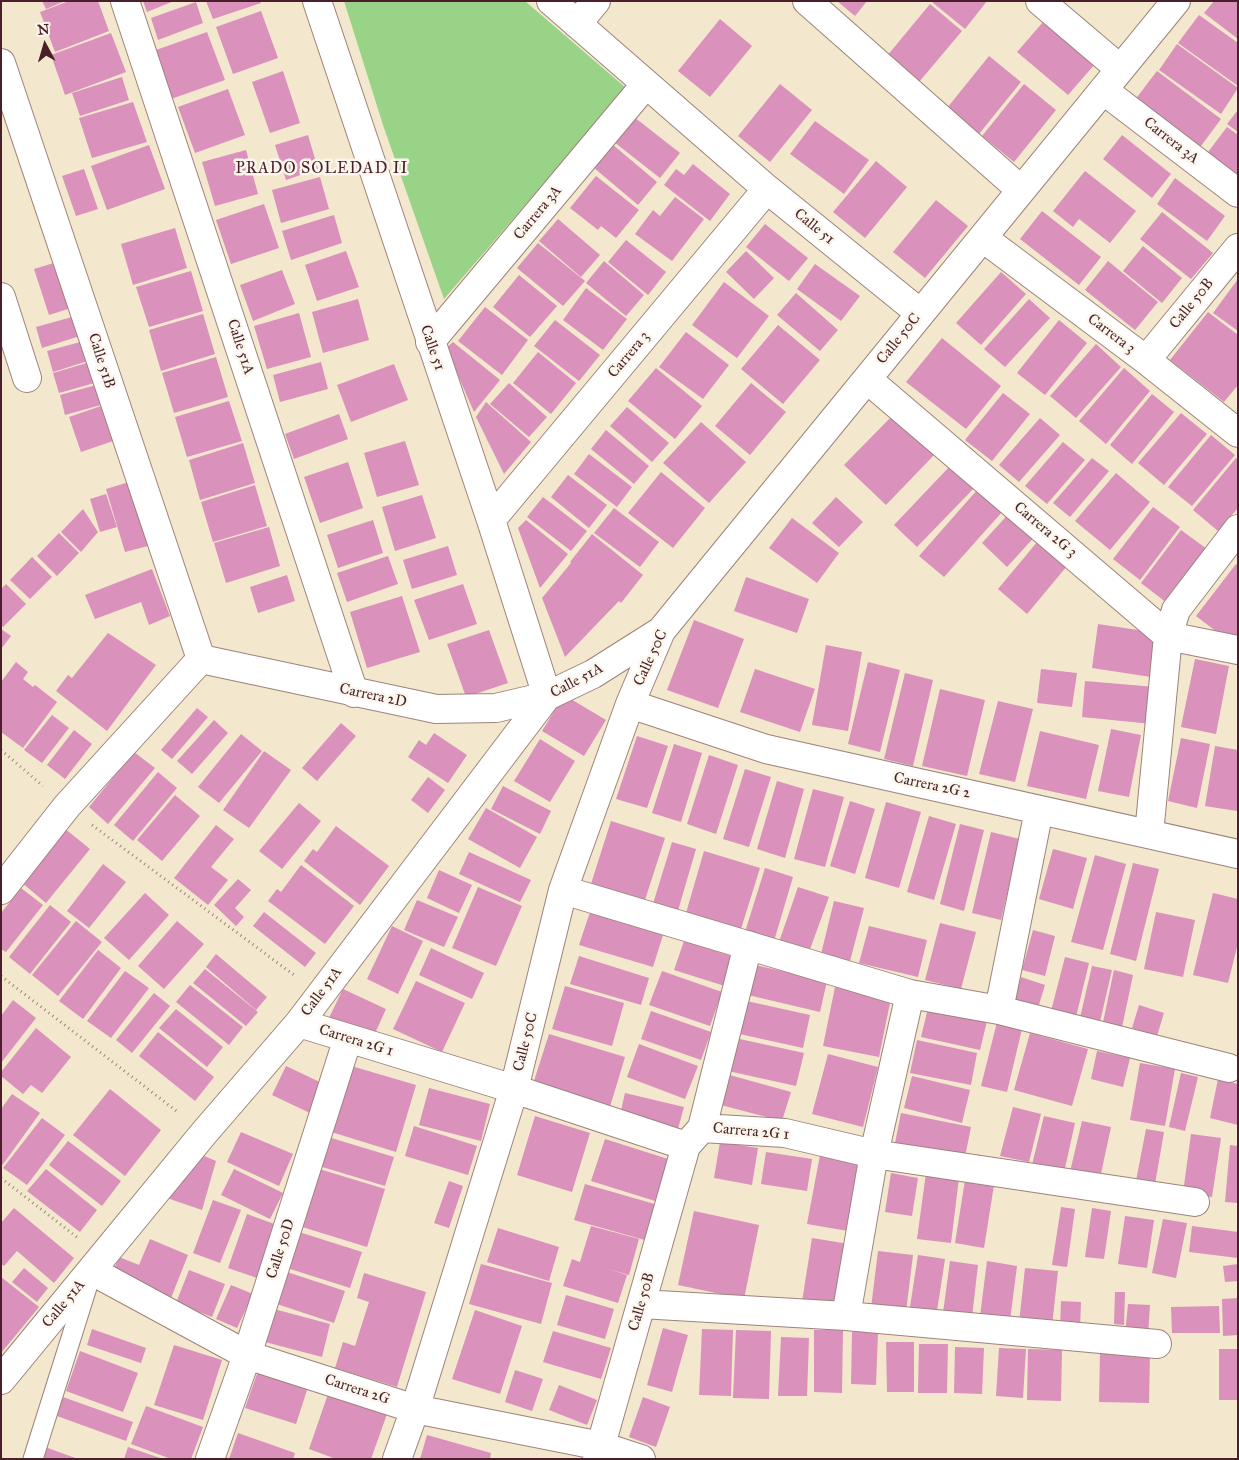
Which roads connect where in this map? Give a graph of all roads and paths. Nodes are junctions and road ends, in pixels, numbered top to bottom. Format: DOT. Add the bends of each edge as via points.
graph roads {
  1 [pos="126,1"];
  2 [pos="317,1"];
  3 [pos="551,1"];
  4 [pos="596,1"];
  5 [pos="807,1"];
  6 [pos="1040,1"];
  7 [pos="1176,1"];
  8 [pos="577,24"];
  9 [pos="1,63"];
  10 [pos="1112,79"];
  11 [pos="646,84"];
  12 [pos="767,189"];
  13 [pos="1022,190"];
  14 [pos="1238,193"];
  15 [pos="983,238"];
  16 [pos="1238,248"];
  17 [pos="1,297"];
  18 [pos="920,313"];
  19 [pos="430,342"];
  20 [pos="1146,360"];
  21 [pos="27,378"];
  22 [pos="867,379"];
  23 [pos="1238,433"];
  24 [pos="491,520"];
  25 [pos="1238,529"];
  26 [pos="661,631"];
  27 [pos="1168,636"];
  28 [pos="1238,650"];
  29 [pos="201,659"];
  30 [pos="354,693"];
  31 [pos="547,696"];
  32 [pos="630,704"];
  33 [pos="1,750"];
  34 [pos="66,806"];
  35 [pos="1039,810"];
  36 [pos="1149,834"];
  37 [pos="1238,854"];
  38 [pos="1,890"];
  39 [pos="564,890"];
  40 [pos="748,945"];
  41 [pos="1,976"];
  42 [pos="910,994"];
  43 [pos="320,995"];
  44 [pos="999,1010"];
  45 [pos="299,1023"];
  46 [pos="348,1038"];
  47 [pos="1229,1068"];
  48 [pos="514,1089"];
  49 [pos="204,1133"];
  50 [pos="694,1137"];
  51 [pos="874,1154"];
  52 [pos="1,1178"];
  53 [pos="1195,1202"];
  54 [pos="97,1264"];
  55 [pos="641,1304"];
  56 [pos="846,1316"];
  57 [pos="1157,1344"];
  58 [pos="247,1355"];
  59 [pos="1,1380"];
  60 [pos="415,1409"];
  61 [pos="599,1452"];
  62 [pos="34,1459"];
  63 [pos="210,1459"];
  64 [pos="397,1459"];
  65 [pos="641,1459"];
  1 -- 30 [label="street, Calle 51A"];
  2 -- 19 [label="street, Calle 51"];
  3 -- 8 [label="street, Calle 51"];
  4 -- 8 [label="street"];
  5 -- 13 [label="street"];
  6 -- 10 [label="street, Carrera 3A"];
  7 -- 10 [label="street, Calle 50C"];
  8 -- 11 [label="street, Calle 51"];
  9 -- 29 [label="street, Calle 51B"];
  10 -- 13 [label="street, Calle 50C"];
  10 -- 14 [label="street, Carrera 3A"];
  11 -- 12 [label="street, Calle 51"];
  11 -- 19 [label="street, Carrera 3A"];
  12 -- 18 [label="street, Calle 51"];
  12 -- 24 [label="street, Carrera 3"];
  13 -- 15 [label="street, Calle 50C"];
  15 -- 18 [label="street, Calle 50C"];
  15 -- 20 [label="street, Carrera 3"];
  16 -- 20 [label="street, Calle 50B"];
  17 -- 21 [label="street"];
  18 -- 22 [label="street, Calle 50C"];
  19 -- 24 [label="street, Calle 51"];
  20 -- 23 [label="street, Carrera 3"];
  22 -- 26 [label="street, Calle 50C"];
  22 -- 27 [label="street, Carrera 2G 3"];
  24 -- 31 [label="street, Calle 51"];
  25 -- 27 [label="street" via="1176,610"];
  26 -- 31 [label="street, Calle 51A" via="594,674"];
  26 -- 32 [label="street, Calle 50C"];
  27 -- 28 [label="street, Carrera 2G 3"];
  27 -- 36 [label="street"];
  29 -- 30 [label="street, Carrera 2D"];
  29 -- 34 [label="street"];
  30 -- 31 [label="street, Carrera 2D" via="436,709 496,708"];
  31 -- 43 [label="street, Calle 51A"];
  32 -- 35 [label="street, Carrera 2G 2" via="766,750"];
  32 -- 39 [label="street, Calle 50C"];
  33 -- 34 [label="path"];
  34 -- 38 [label="street"];
  34 -- 43 [label="path"];
  35 -- 36 [label="street, Carrera 2G 2"];
  35 -- 44 [label="street"];
  36 -- 37 [label="street, Carrera 2G 2"];
  39 -- 40 [label="street"];
  39 -- 48 [label="street, Calle 50C"];
  40 -- 42 [label="street"];
  40 -- 50 [label="street, Calle 50B"];
  41 -- 49 [label="path"];
  42 -- 44 [label="street"];
  42 -- 51 [label="street"];
  43 -- 45 [label="street, Calle 51A"];
  44 -- 47 [label="street"];
  45 -- 46 [label="street, Carrera 2G 1"];
  45 -- 49 [label="street, Calle 51A"];
  46 -- 48 [label="street, Carrera 2G 1"];
  46 -- 58 [label="street, Calle 50D"];
  48 -- 50 [label="street, Carrera 2G 1"];
  48 -- 60 [label="street, Calle 50C"];
  49 -- 54 [label="street, Calle 51A"];
  50 -- 51 [label="street, Carrera 2G 1" via="784,1133"];
  50 -- 55 [label="street, Calle 50B"];
  51 -- 53 [label="street, Carrera 2G 1"];
  51 -- 56 [label="street"];
  52 -- 54 [label="path"];
  54 -- 58 [label="street, Carrera 2G"];
  54 -- 59 [label="street, Calle 51A"];
  54 -- 62 [label="lane"];
  55 -- 56 [label="street"];
  55 -- 61 [label="street, Calle 50B"];
  56 -- 57 [label="street"];
  58 -- 60 [label="street, Carrera 2G"];
  58 -- 63 [label="street, Calle 50D"];
  60 -- 61 [label="street, Carrera 2G"];
  60 -- 64 [label="street, Calle 50C"];
  61 -- 65 [label="street, Carrera 2G"];
}
